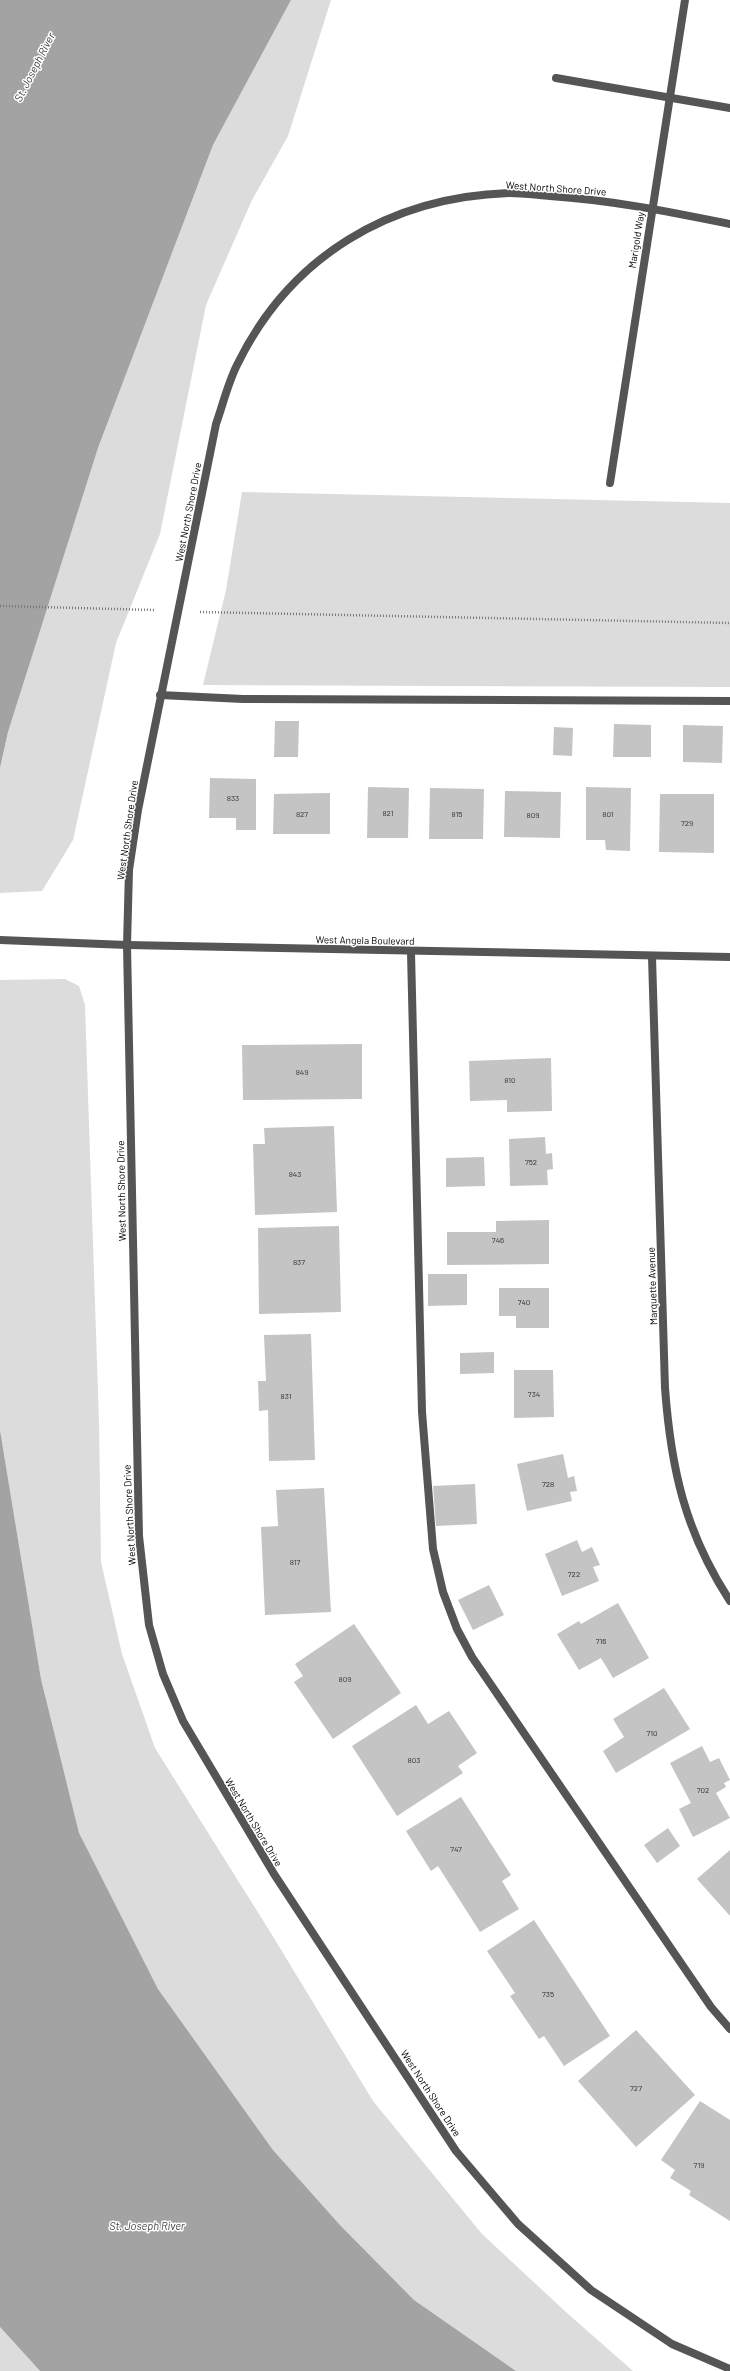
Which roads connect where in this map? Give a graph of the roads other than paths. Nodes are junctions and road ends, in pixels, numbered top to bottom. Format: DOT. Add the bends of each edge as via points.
graph roads {
  1 [pos="685,0"];
  2 [pos="556,78"];
  3 [pos="668,99"];
  4 [pos="730,108"];
  5 [pos="651,208"];
  6 [pos="730,224"];
  7 [pos="610,483"];
  8 [pos="160,695"];
  9 [pos="730,701"];
  10 [pos="0,940"];
  11 [pos="127,945"];
  12 [pos="411,952"];
  13 [pos="652,957"];
  14 [pos="730,957"];
  15 [pos="730,1601"];
  16 [pos="730,2029"];
  17 [pos="730,2369"];
  1 -- 3 [label="street, Marigold Way"];
  2 -- 3 [label="street"];
  3 -- 4 [label="street"];
  3 -- 5 [label="street, Marigold Way"];
  5 -- 6 [label="street, West North Shore Drive"];
  5 -- 7 [label="street, Marigold Way"];
  5 -- 8 [label="street, West North Shore Drive" via="589,198 510,193 444,201 377,222 332,250 291,284 268,314 237,365 216,424"];
  8 -- 9 [label="street" via="244,699"];
  8 -- 11 [label="street, West North Shore Drive" via="129,870"];
  10 -- 11 [label="street, West Angela Boulevard"];
  11 -- 12 [label="street, West Angela Boulevard"];
  11 -- 17 [label="street, West North Shore Drive" via="139,1536 149,1625 164,1674 183,1721 274,1874 437,2122 489,2192 544,2249 591,2290 672,2344"];
  12 -- 13 [label="street, West Angela Boulevard"];
  12 -- 16 [label="street" via="422,1412 433,1549 443,1592 457,1629 472,1657 711,2008"];
  13 -- 14 [label="street, West Angela Boulevard"];
  13 -- 15 [label="street, Marquette Avenue" via="665,1388 669,1440 678,1484 697,1539"];
}
